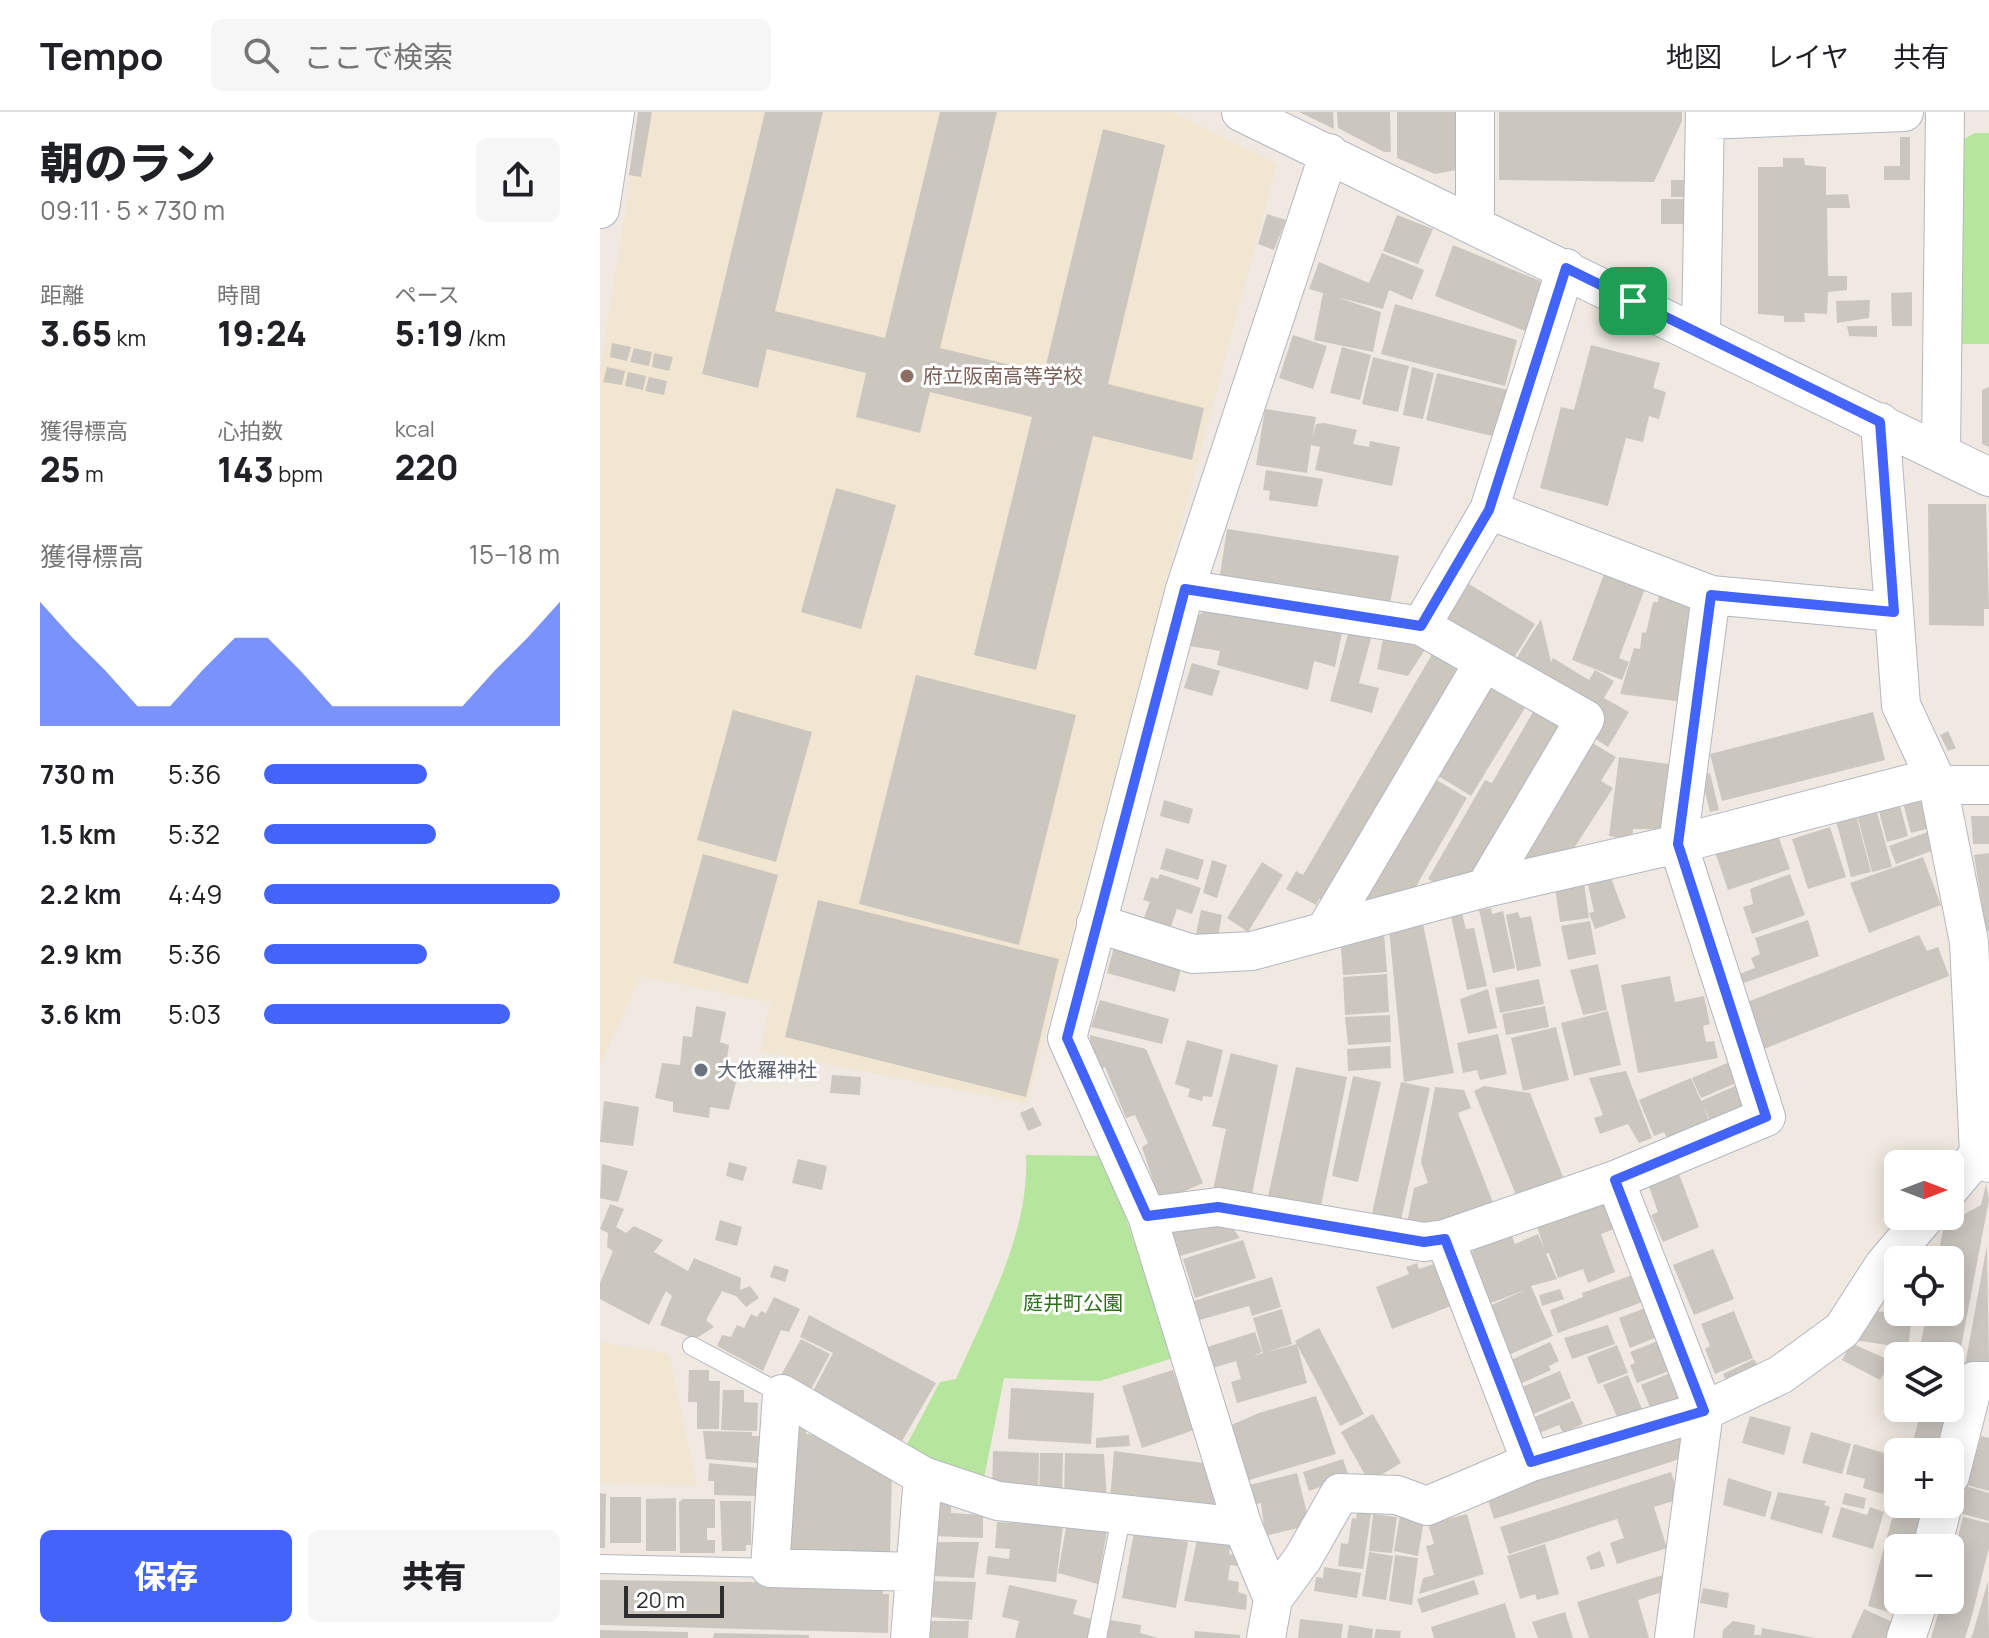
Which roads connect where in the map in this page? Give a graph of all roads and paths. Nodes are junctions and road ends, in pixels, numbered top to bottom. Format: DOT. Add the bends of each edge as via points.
graph roads {
  1 [pos="615,112"];
  2 [pos="1241,112"];
  3 [pos="1475,112"];
  4 [pos="1904,112"];
  5 [pos="1945,112"];
  6 [pos="1705,116"];
  7 [pos="1329,153"];
  8 [pos="600,209"];
  9 [pos="1475,224"];
  10 [pos="1566,268"];
  11 [pos="1701,334"];
  12 [pos="1880,422"];
  13 [pos="1941,453"];
  14 [pos="1989,477"];
  15 [pos="1489,510"];
  16 [pos="1185,589"];
  17 [pos="1711,595"];
  18 [pos="1894,612"];
  19 [pos="1421,626"];
  20 [pos="1484,662"];
  21 [pos="1936,781"];
  22 [pos="1989,785"];
  23 [pos="1678,844"];
  24 [pos="1485,888"];
  25 [pos="1096,923"];
  26 [pos="1325,931"];
  27 [pos="1984,1159"];
  28 [pos="1964,1176"];
  29 [pos="1615,1180"];
  30 [pos="1147,1216"];
  31 [pos="1914,1230"];
  32 [pos="1445,1239"];
  33 [pos="692,1346"];
  34 [pos="1989,1381"];
  35 [pos="782,1394"];
  36 [pos="1704,1411"];
  37 [pos="1960,1438"];
  38 [pos="1531,1462"];
  39 [pos="923,1476"];
  40 [pos="1122,1513"];
  41 [pos="1243,1527"];
  42 [pos="600,1564"];
  43 [pos="770,1568"];
  44 [pos="915,1572"];
  45 [pos="1273,1599"];
  46 [pos="1914,1614"];
  47 [pos="910,1638"];
  48 [pos="1097,1638"];
  49 [pos="1266,1638"];
  50 [pos="1674,1638"];
  51 [pos="1906,1638"];
  1 -- 8 [label="street"];
  2 -- 7 [label="street"];
  3 -- 9 [label="street"];
  4 -- 6 [label="street"];
  5 -- 13 [label="street"];
  6 -- 11 [label="street"];
  7 -- 9 [label="street"];
  7 -- 16 [label="street"];
  9 -- 10 [label="street"];
  10 -- 11 [label="street"];
  10 -- 15 [label="street"];
  11 -- 12 [label="street"];
  12 -- 13 [label="street"];
  12 -- 18 [label="street"];
  13 -- 14 [label="street"];
  15 -- 17 [label="street"];
  15 -- 19 [label="street"];
  16 -- 19 [label="street"];
  16 -- 25 [label="street"];
  17 -- 18 [label="street"];
  17 -- 23 [label="street"];
  18 -- 21 [label="street" via="1901,705"];
  19 -- 20 [label="street"];
  20 -- 24 [label="street" via="1585,719"];
  20 -- 26 [label="street"];
  21 -- 22 [label="street"];
  21 -- 23 [label="street"];
  21 -- 27 [label="street" via="1969,942"];
  23 -- 24 [label="street"];
  23 -- 29 [label="street" via="1766,1117"];
  24 -- 26 [label="street"];
  25 -- 26 [label="street" via="1193,954 1252,951"];
  25 -- 30 [label="street" via="1067,1038"];
  27 -- 28 [label="street"];
  29 -- 32 [label="street"];
  29 -- 36 [label="street"];
  30 -- 32 [label="street" via="1218,1207 1424,1242"];
  30 -- 41 [label="street"];
  31 -- 36 [label="street" via="1842,1330 1780,1375"];
  32 -- 38 [label="street"];
  33 -- 35 [label="lane"];
  34 -- 37 [label="street" via="1974,1381"];
  35 -- 39 [label="street"];
  35 -- 43 [label="street"];
  36 -- 38 [label="street"];
  36 -- 50 [label="street"];
  38 -- 45 [label="street" via="1427,1506 1397,1495 1340,1493"];
  39 -- 40 [label="street" via="998,1501"];
  39 -- 44 [label="street"];
  40 -- 41 [label="street"];
  40 -- 48 [label="lane"];
  41 -- 45 [label="street"];
  42 -- 43 [label="lane"];
  43 -- 44 [label="street"];
  44 -- 47 [label="street"];
  45 -- 49 [label="street"];
  46 -- 51 [label="street"];
}
